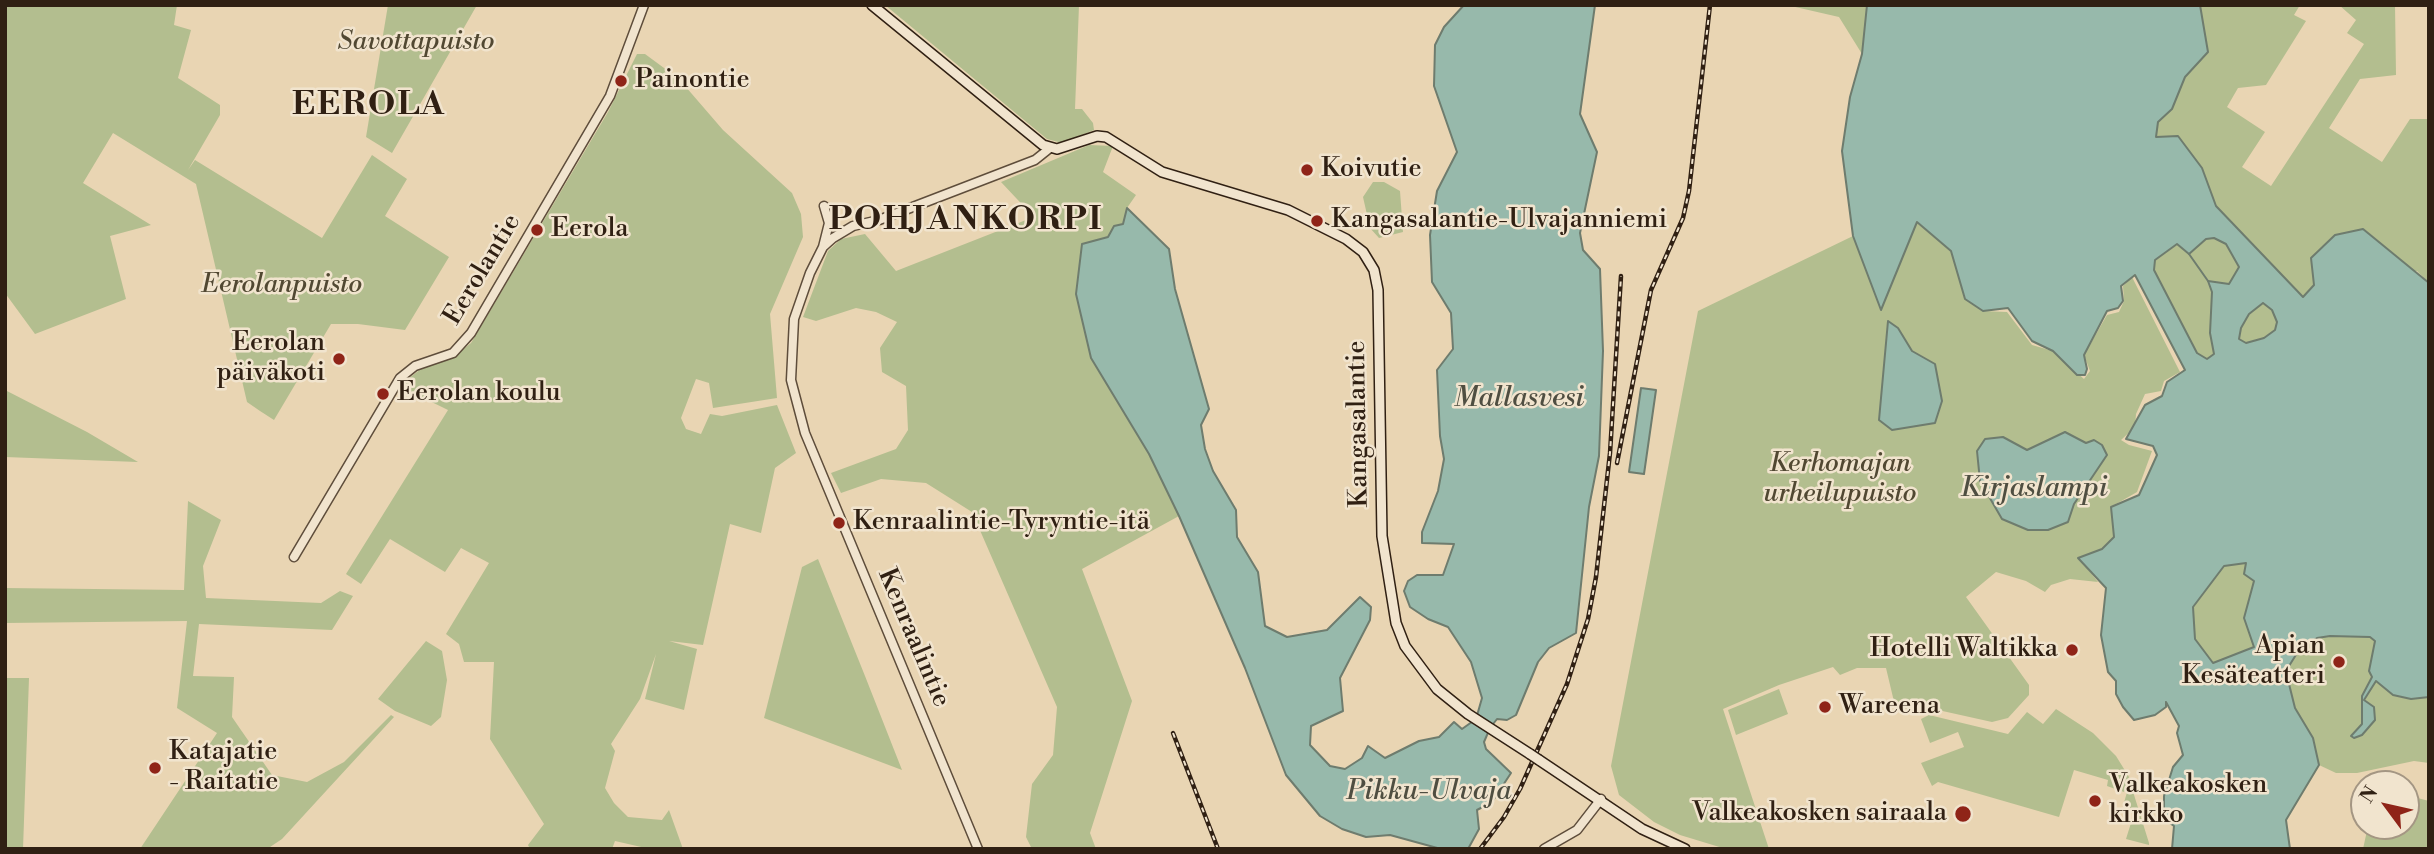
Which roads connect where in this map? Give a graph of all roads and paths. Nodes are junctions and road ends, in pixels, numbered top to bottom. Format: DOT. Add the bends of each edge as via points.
graph roads {
  1 [pos="644,5"];
  2 [pos="872,5"];
  3 [pos="1049,148"];
  4 [pos="824,206"];
  5 [pos="823,247"];
  6 [pos="294,557"];
  7 [pos="1597,797"];
  8 [pos="978,849"];
  9 [pos="1544,849"];
  10 [pos="1685,849"];
  1 -- 6 [label="street, Eerolantie" via="606,103 471,333 453,352 415,366 400,378"];
  2 -- 3 [label="main road"];
  3 -- 5 [label="street" via="1035,160 853,226"];
  3 -- 7 [label="main road, Kangasalantie, bridge" via="1106,137 1162,172 1288,210 1346,239 1368,259 1378,290 1382,536 1396,623 1419,668 1437,689"];
  4 -- 5 [label="street" via="828,223"];
  5 -- 8 [label="street, Kenraalintie" via="794,319 791,380 810,444"];
  7 -- 9 [label="street" via="1577,830"];
  7 -- 10 [label="main road, Kangasalantie" via="1642,829"];
}
